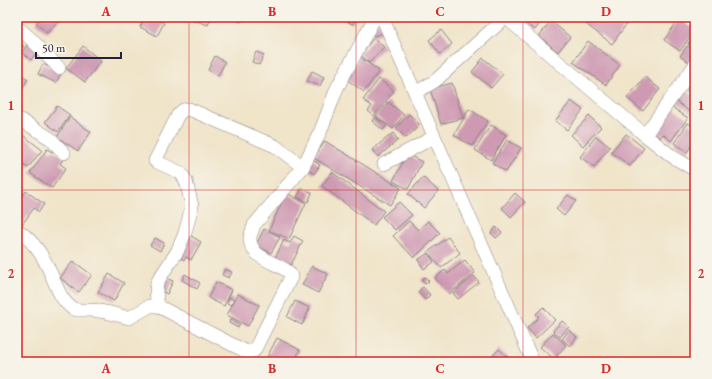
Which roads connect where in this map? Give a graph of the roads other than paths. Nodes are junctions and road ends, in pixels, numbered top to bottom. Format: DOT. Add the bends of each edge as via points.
graph roads {
  1 [pos="375,17"];
  2 [pos="382,17"];
  3 [pos="506,17"];
  4 [pos="509,17"];
  5 [pos="686,17"];
  6 [pos="695,23"];
  7 [pos="17,27"];
  8 [pos="695,65"];
  9 [pos="59,68"];
  10 [pos="415,93"];
  11 [pos="17,119"];
  12 [pos="645,135"];
  13 [pos="434,137"];
  14 [pos="64,153"];
  15 [pos="384,164"];
  16 [pos="303,167"];
  17 [pos="695,170"];
  18 [pos="17,230"];
  19 [pos="158,306"];
  20 [pos="533,362"];
  1 -- 16 [label="street" via="337,88"];
  2 -- 10 [label="street"];
  3 -- 10 [label="street" via="435,81"];
  4 -- 12 [label="street" via="511,22"];
  5 -- 6 [label="street"];
  7 -- 9 [label="street"];
  8 -- 12 [label="street"];
  10 -- 13 [label="street"];
  11 -- 14 [label="street" via="51,139"];
  12 -- 17 [label="street" via="673,158"];
  13 -- 15 [label="street"];
  13 -- 20 [label="street"];
  16 -- 19 [label="street" via="254,225 250,236 251,245 256,252 272,264 288,270 291,277 254,351 247,352 236,347"];
  16 -- 19 [label="street" via="275,146 189,110 183,110 155,161 181,173 186,181 192,206 177,252 157,283"];
  18 -- 19 [label="street" via="45,260 57,287 71,308 102,311 129,318 150,306"];
}
